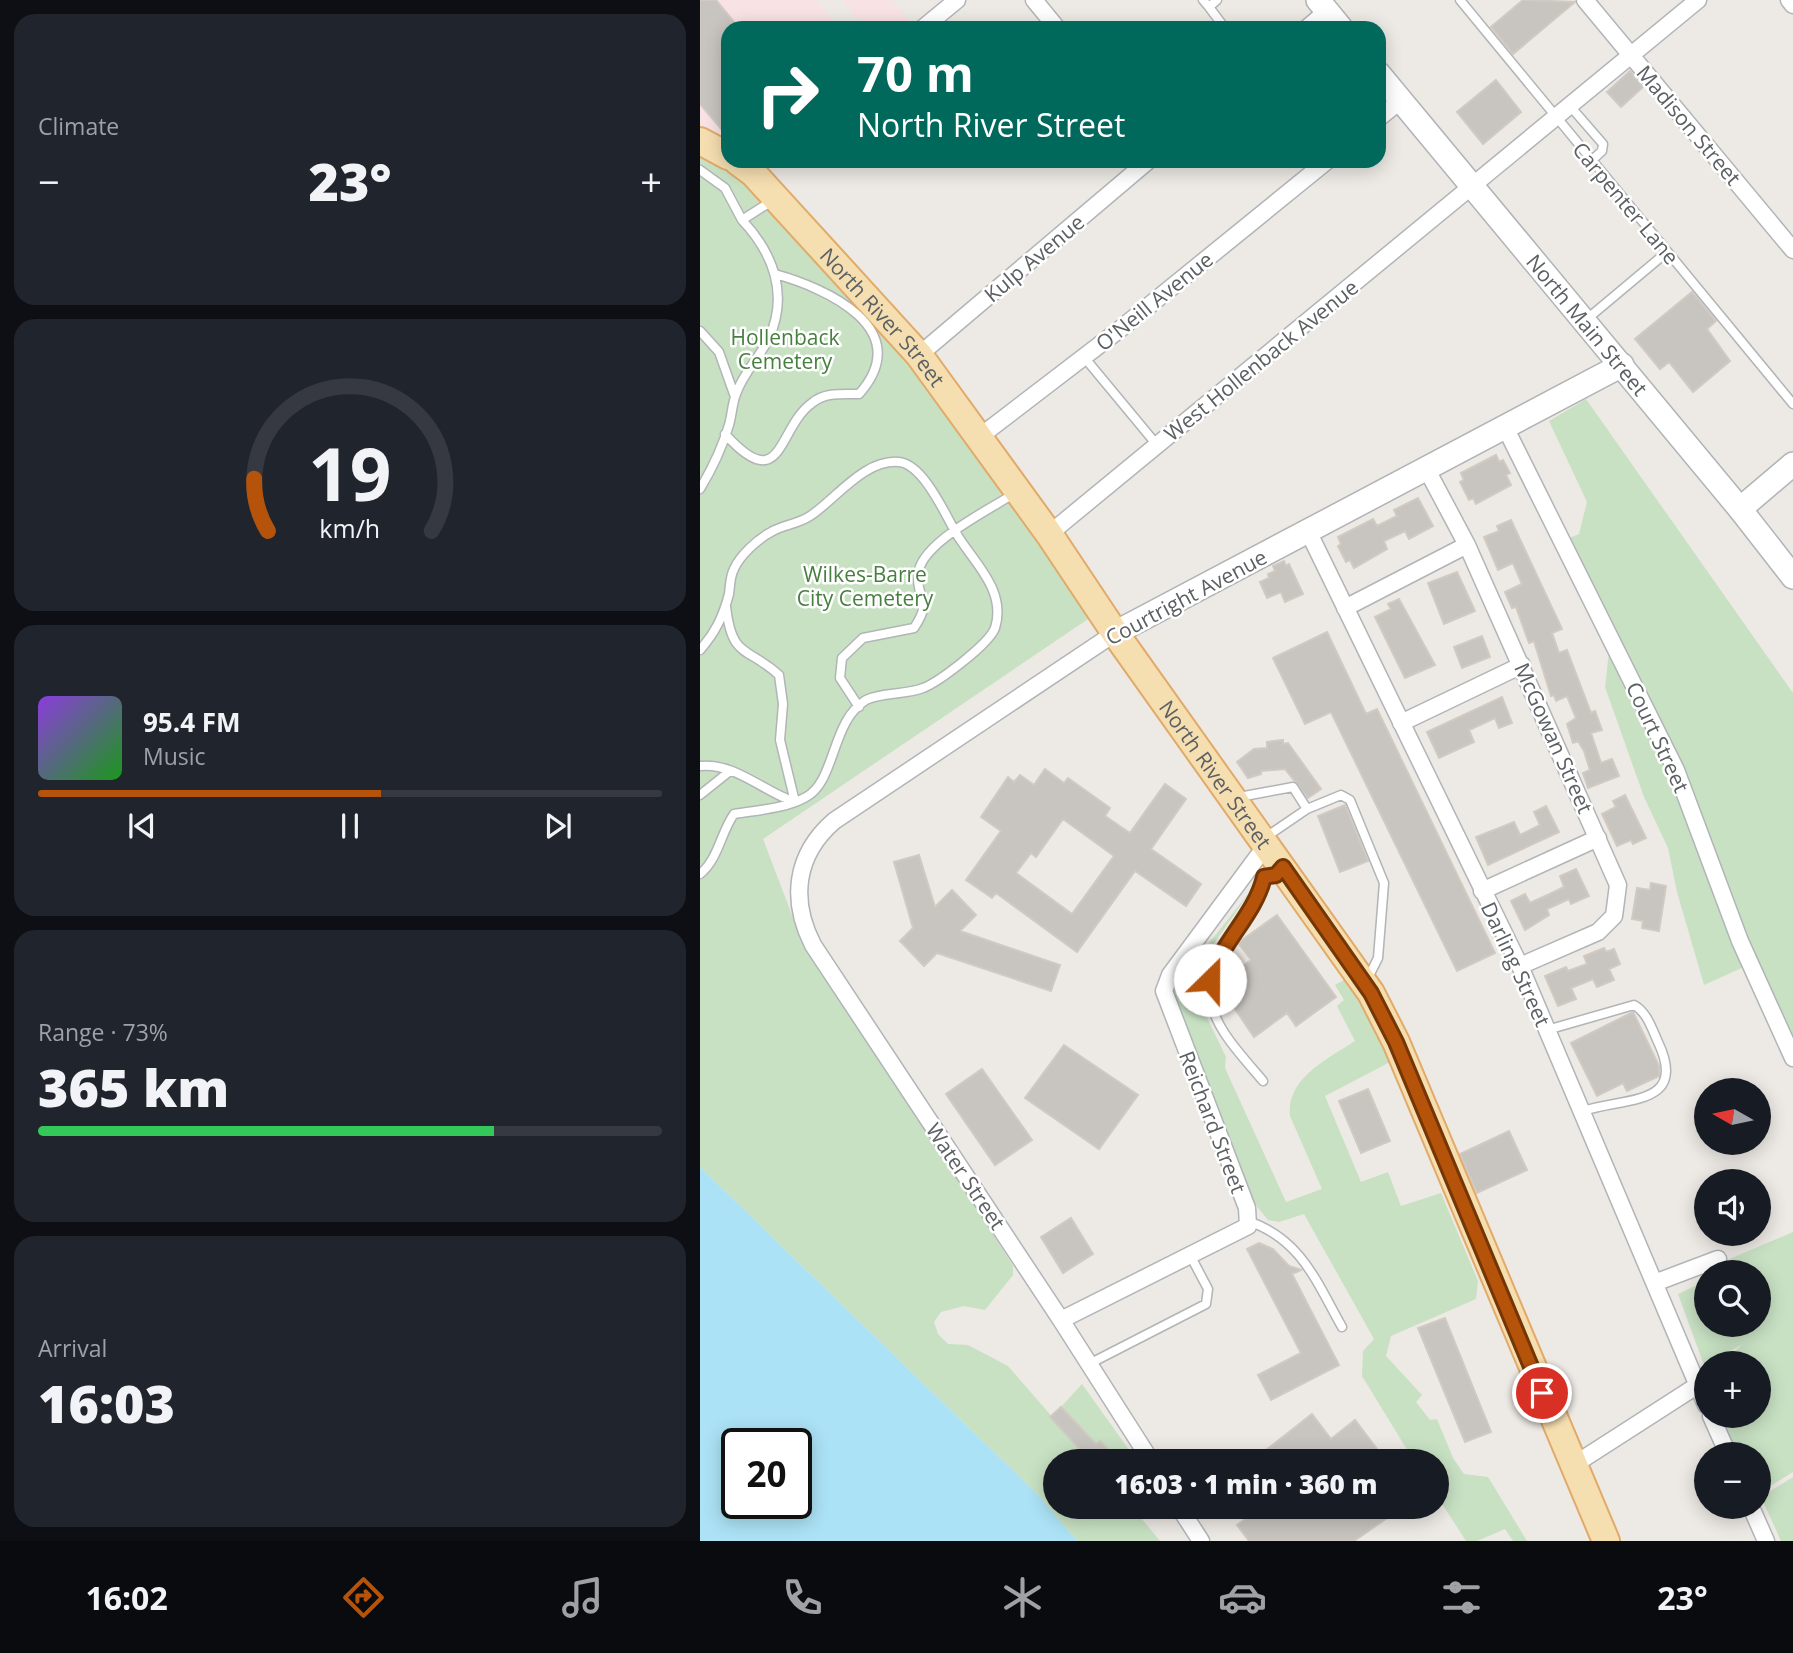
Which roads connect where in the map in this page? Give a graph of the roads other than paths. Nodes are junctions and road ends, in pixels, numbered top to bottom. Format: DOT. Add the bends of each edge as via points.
graph roads {
  1 [pos="957,0"];
  2 [pos="1034,0"];
  3 [pos="1217,0"];
  4 [pos="1460,0"];
  5 [pos="1586,0"];
  6 [pos="1698,0"];
  7 [pos="1789,0"];
  8 [pos="1206,4"];
  9 [pos="1793,5"];
  10 [pos="932,21"];
  11 [pos="1051,21"];
  12 [pos="1219,21"];
  13 [pos="1632,55"];
  14 [pos="1386,82"];
  15 [pos="1401,100"];
  16 [pos="1570,106"];
  17 [pos="1386,112"];
  18 [pos="1555,118"];
  19 [pos="700,141"];
  20 [pos="721,152"];
  21 [pos="1591,161"];
  22 [pos="755,168"];
  23 [pos="1140,168"];
  24 [pos="1317,168"];
  25 [pos="700,170"];
  26 [pos="1472,186"];
  27 [pos="777,198"];
  28 [pos="742,220"];
  29 [pos="1793,250"];
  30 [pos="1667,252"];
  31 [pos="775,274"];
  32 [pos="1585,321"];
  33 [pos="700,331"];
  34 [pos="919,355"];
  35 [pos="1084,357"];
  36 [pos="1622,365"];
  37 [pos="735,397"];
  38 [pos="1793,404"];
  39 [pos="1504,425"];
  40 [pos="725,434"];
  41 [pos="978,438"];
  42 [pos="1157,445"];
  43 [pos="1793,464"];
  44 [pos="1426,468"];
  45 [pos="700,489"];
  46 [pos="1017,491"];
  47 [pos="1740,509"];
  48 [pos="1308,531"];
  49 [pos="955,532"];
  50 [pos="1049,534"];
  51 [pos="1467,545"];
  52 [pos="1793,577"];
  53 [pos="726,604"];
  54 [pos="1345,608"];
  55 [pos="1115,632"];
  56 [pos="700,650"];
  57 [pos="1522,665"];
  58 [pos="859,707"];
  59 [pos="1401,723"];
  60 [pos="700,766"];
  61 [pos="730,771"];
  62 [pos="700,795"];
  63 [pos="1234,798"];
  64 [pos="794,802"];
  65 [pos="1307,809"];
  66 [pos="1598,838"];
  67 [pos="1266,842"];
  68 [pos="1265,871"];
  69 [pos="700,874"];
  70 [pos="798,886"];
  71 [pos="1482,891"];
  72 [pos="1520,966"];
  73 [pos="1365,984"];
  74 [pos="1547,1030"];
  75 [pos="1793,1058"];
  76 [pos="1262,1081"];
  77 [pos="1583,1111"];
  78 [pos="1248,1221"];
  79 [pos="1190,1255"];
  80 [pos="1718,1259"];
  81 [pos="1657,1282"];
  82 [pos="1061,1320"];
  83 [pos="1342,1326"];
  84 [pos="1089,1364"];
  85 [pos="1694,1375"];
  86 [pos="1694,1388"];
  87 [pos="1142,1449"];
  88 [pos="1572,1466"];
  89 [pos="1187,1519"];
  90 [pos="1756,1519"];
  91 [pos="1201,1541"];
  92 [pos="1606,1541"];
  93 [pos="1766,1541"];
  1 -- 10 [label="street"];
  2 -- 11 [label="street"];
  3 -- 8 [label="lane"];
  4 -- 18 [label="lane, Carpenter Lane"];
  5 -- 13 [label="street, Madison Street"];
  6 -- 13 [label="street, West Hollenback Avenue"];
  7 -- 9 [label="street"];
  8 -- 12 [label="lane"];
  13 -- 16 [label="street, West Hollenback Avenue"];
  13 -- 29 [label="street, Madison Street"];
  14 -- 15 [label="main road, North Main Street"];
  15 -- 17 [label="street"];
  15 -- 26 [label="main road, North Main Street"];
  16 -- 18 [label="street, West Hollenback Avenue"];
  16 -- 21 [label="lane" via="1603,144"];
  18 -- 21 [label="lane, Carpenter Lane"];
  18 -- 26 [label="street, West Hollenback Avenue"];
  19 -- 20 [label="main road"];
  21 -- 30 [label="lane, Carpenter Lane"];
  22 -- 27 [label="main road, North River Street"];
  23 -- 34 [label="street, Kulp Avenue"];
  24 -- 35 [label="street, O'Neill Avenue"];
  25 -- 28 [label="lane" via="725,188"];
  26 -- 32 [label="main road, North Main Street"];
  26 -- 42 [label="street, West Hollenback Avenue"];
  27 -- 28 [label="lane"];
  27 -- 34 [label="main road, North River Street"];
  28 -- 31 [label="lane" via="759,239"];
  30 -- 32 [label="lane"];
  30 -- 38 [label="lane, Carpenter Lane"];
  31 -- 37 [label="lane" via="778,310 769,338"];
  31 -- 40 [label="lane" via="811,284 856,313 873,333 877,356 872,379 859,394 814,400 772,457 749,457"];
  32 -- 36 [label="main road, North Main Street"];
  33 -- 37 [label="lane" via="719,352"];
  34 -- 41 [label="main road, North River Street"];
  35 -- 41 [label="street, O'Neill Avenue"];
  35 -- 42 [label="lane"];
  36 -- 39 [label="main road, Courtright Avenue"];
  36 -- 47 [label="main road, North Main Street"];
  37 -- 40 [label="lane"];
  39 -- 44 [label="main road, Courtright Avenue"];
  39 -- 75 [label="street, Court Street" via="1676,770 1740,942"];
  40 -- 45 [label="lane"];
  41 -- 46 [label="main road, North River Street"];
  42 -- 50 [label="street, West Hollenback Avenue"];
  43 -- 47 [label="main road"];
  44 -- 48 [label="main road, Courtright Avenue"];
  44 -- 51 [label="street, McGowan Street"];
  46 -- 49 [label="lane"];
  46 -- 50 [label="main road, North River Street"];
  47 -- 52 [label="main road, North Main Street"];
  48 -- 54 [label="street, Darling Street"];
  48 -- 55 [label="main road, Courtright Avenue"];
  49 -- 53 [label="lane" via="925,478 900,462 882,464 865,472 811,516 773,530 751,548 733,569"];
  49 -- 58 [label="lane" via="926,553 919,566 924,603 914,628 863,638 842,658 840,678"];
  49 -- 58 [label="lane" via="989,581 998,607 995,628 985,645 925,688 867,699"];
  50 -- 55 [label="main road, North River Street"];
  51 -- 54 [label="street"];
  51 -- 57 [label="street, McGowan Street"];
  53 -- 56 [label="lane" via="716,631"];
  53 -- 64 [label="lane" via="736,646 779,676 783,704 780,740"];
  54 -- 59 [label="street, Darling Street"];
  55 -- 63 [label="main road, North River Street"];
  55 -- 70 [label="street, Courtright Avenue" via="838,817 809,849"];
  57 -- 59 [label="street"];
  57 -- 66 [label="street, McGowan Street"];
  58 -- 64 [label="lane" via="847,719 814,790"];
  59 -- 71 [label="street, Darling Street"];
  60 -- 61 [label="lane"];
  61 -- 62 [label="lane"];
  61 -- 64 [label="lane"];
  63 -- 65 [label="lane" via="1293,788"];
  63 -- 67 [label="main road, North River Street"];
  64 -- 69 [label="lane" via="734,814"];
  65 -- 67 [label="lane"];
  65 -- 73 [label="lane" via="1341,795 1350,800 1384,883 1378,958"];
  66 -- 71 [label="street"];
  66 -- 72 [label="street, McGowan Street" via="1618,885 1614,916 1598,932"];
  67 -- 68 [label="main road, North River Street"];
  68 -- 73 [label="main road, North River Street"];
  68 -- 76 [label="lane" via="1259,897 1216,959 1209,994 1228,1040"];
  68 -- 78 [label="street, Reichard Street" via="1170,975 1164,991 1247,1208"];
  70 -- 82 [label="street, Water Street" via="798,907 813,945"];
  71 -- 72 [label="street, Darling Street"];
  72 -- 74 [label="street, Darling Street"];
  73 -- 88 [label="main road, North River Street" via="1396,1042"];
  74 -- 77 [label="street, Darling Street"];
  74 -- 77 [label="lane" via="1634,1005 1644,1014 1667,1060 1667,1079 1659,1089 1641,1098"];
  77 -- 81 [label="street, Darling Street"];
  78 -- 79 [label="street, Reichard Street" via="1248,1226"];
  78 -- 83 [label="lane" via="1301,1254"];
  79 -- 82 [label="street, Reichard Street"];
  79 -- 84 [label="lane" via="1208,1289 1206,1304"];
  80 -- 81 [label="street"];
  81 -- 85 [label="street, Darling Street"];
  82 -- 84 [label="street, Water Street"];
  84 -- 87 [label="street, Water Street"];
  86 -- 88 [label="street"];
  88 -- 92 [label="main road, North River Street"];
  89 -- 91 [label="street"];
  90 -- 93 [label="street"];
}
